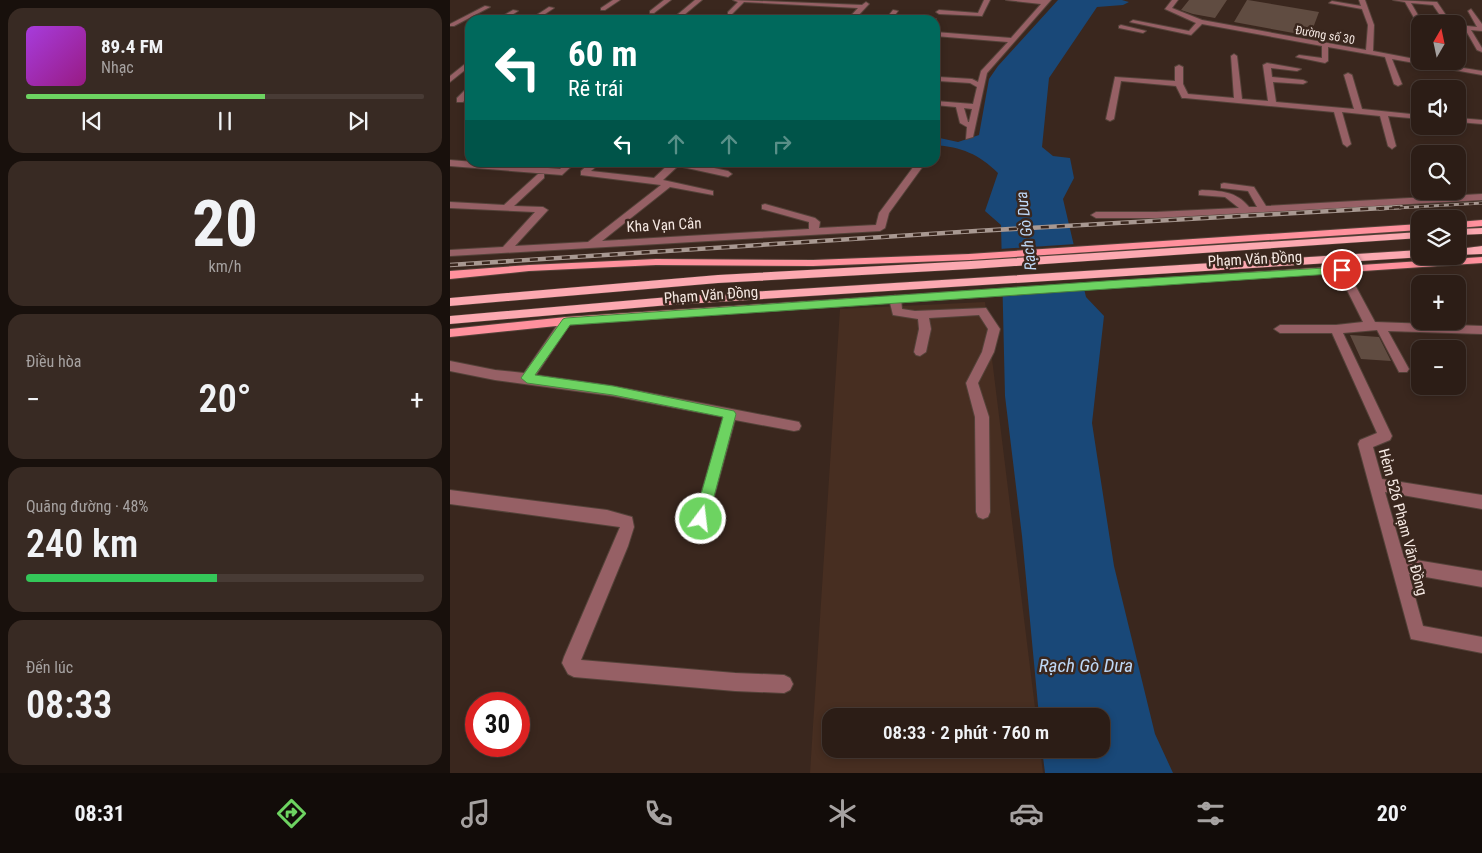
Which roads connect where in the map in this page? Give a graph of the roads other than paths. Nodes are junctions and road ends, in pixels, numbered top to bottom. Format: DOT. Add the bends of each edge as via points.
graph roads {
  1 [pos="617,0"];
  2 [pos="668,0"];
  3 [pos="699,0"];
  4 [pos="736,0"];
  5 [pos="743,0"];
  6 [pos="868,0"];
  7 [pos="987,0"];
  8 [pos="1009,0"];
  9 [pos="1175,0"];
  10 [pos="1362,0"];
  11 [pos="1396,0"];
  12 [pos="1047,1"];
  13 [pos="1407,1"];
  14 [pos="803,2"];
  15 [pos="829,3"];
  16 [pos="1332,3"];
  17 [pos="487,7"];
  18 [pos="864,7"];
  19 [pos="551,8"];
  20 [pos="1365,8"];
  21 [pos="603,9"];
  22 [pos="516,11"];
  23 [pos="895,11"];
  24 [pos="1471,11"];
  25 [pos="652,12"];
  26 [pos="730,13"];
  27 [pos="471,15"];
  28 [pos="508,15"];
  29 [pos="540,15"];
  30 [pos="680,15"];
  31 [pos="855,15"];
  32 [pos="892,15"];
  33 [pos="937,15"];
  34 [pos="977,15"];
  35 [pos="1415,15"];
  36 [pos="1443,15"];
  37 [pos="465,18"];
  38 [pos="1133,22"];
  39 [pos="1200,22"];
  40 [pos="972,23"];
  41 [pos="451,25"];
  42 [pos="465,26"];
  43 [pos="1120,27"];
  44 [pos="1158,27"];
  45 [pos="1467,28"];
  46 [pos="1482,29"];
  47 [pos="940,34"];
  48 [pos="1013,40"];
  49 [pos="1325,46"];
  50 [pos="1482,50"];
  51 [pos="1369,54"];
  52 [pos="1234,56"];
  53 [pos="1299,57"];
  54 [pos="1388,57"];
  55 [pos="465,66"];
  56 [pos="1178,67"];
  57 [pos="1297,69"];
  58 [pos="1482,73"];
  59 [pos="1348,75"];
  60 [pos="940,79"];
  61 [pos="1269,79"];
  62 [pos="450,80"];
  63 [pos="1303,82"];
  64 [pos="1179,84"];
  65 [pos="1398,84"];
  66 [pos="980,86"];
  67 [pos="465,95"];
  68 [pos="460,100"];
  69 [pos="1238,101"];
  70 [pos="940,104"];
  71 [pos="1272,104"];
  72 [pos="960,107"];
  73 [pos="975,107"];
  74 [pos="1337,110"];
  75 [pos="1359,112"];
  76 [pos="1382,114"];
  77 [pos="1411,116"];
  78 [pos="1110,119"];
  79 [pos="1466,121"];
  80 [pos="1482,122"];
  81 [pos="971,126"];
  82 [pos="969,137"];
  83 [pos="1347,144"];
  84 [pos="1392,146"];
  85 [pos="465,161"];
  86 [pos="450,163"];
  87 [pos="461,164"];
  88 [pos="465,164"];
  89 [pos="533,167"];
  90 [pos="567,167"];
  91 [pos="591,167"];
  92 [pos="672,167"];
  93 [pos="696,167"];
  94 [pos="918,167"];
  95 [pos="728,174"];
  96 [pos="541,176"];
  97 [pos="656,181"];
  98 [pos="668,184"];
  99 [pos="1224,186"];
  100 [pos="710,193"];
  101 [pos="1202,193"];
  102 [pos="1482,197"];
  103 [pos="450,205"];
  104 [pos="507,207"];
  105 [pos="765,207"];
  106 [pos="1264,209"];
  107 [pos="1246,210"];
  108 [pos="1096,215"];
  109 [pos="1482,223"];
  110 [pos="1466,224"];
  111 [pos="1411,228"];
  112 [pos="814,231"];
  113 [pos="1482,231"];
  114 [pos="1466,232"];
  115 [pos="1411,235"];
  116 [pos="592,244"];
  117 [pos="507,249"];
  118 [pos="1107,252"];
  119 [pos="450,253"];
  120 [pos="1466,254"];
  121 [pos="1411,255"];
  122 [pos="1481,259"];
  123 [pos="888,261"];
  124 [pos="970,261"];
  125 [pos="942,266"];
  126 [pos="1342,270"];
  127 [pos="450,275"];
  128 [pos="1118,279"];
  129 [pos="974,288"];
  130 [pos="895,299"];
  131 [pos="450,302"];
  132 [pos="923,315"];
  133 [pos="450,320"];
  134 [pos="566,322"];
  135 [pos="1375,326"];
  136 [pos="1280,329"];
  137 [pos="1336,329"];
  138 [pos="1482,330"];
  139 [pos="450,333"];
  140 [pos="920,352"];
  141 [pos="450,366"];
  142 [pos="1404,369"];
  143 [pos="527,378"];
  144 [pos="730,414"];
  145 [pos="794,426"];
  146 [pos="1376,484"];
  147 [pos="450,497"];
  148 [pos="1482,502"];
  149 [pos="983,512"];
  150 [pos="701,519"];
  151 [pos="1397,564"];
  152 [pos="1482,579"];
  153 [pos="1482,645"];
  154 [pos="784,684"];
  1 -- 21 [label="street"];
  2 -- 25 [label="street"];
  3 -- 30 [label="street"];
  4 -- 5 [label="street"];
  5 -- 14 [label="street"];
  5 -- 26 [label="street"];
  6 -- 18 [label="street"];
  7 -- 34 [label="street"];
  8 -- 12 [label="street"];
  9 -- 39 [label="street, Đường số 30" via="1168,8"];
  10 -- 20 [label="street"];
  11 -- 13 [label="street"];
  12 -- 48 [label="street" via="1023,24"];
  13 -- 35 [label="street"];
  13 -- 36 [label="street" via="1435,2"];
  14 -- 15 [label="street"];
  15 -- 18 [label="street"];
  16 -- 20 [label="street"];
  17 -- 27 [label="street"];
  18 -- 31 [label="street"];
  19 -- 29 [label="street"];
  20 -- 51 [label="street" via="1370,25"];
  22 -- 28 [label="street"];
  23 -- 32 [label="street"];
  24 -- 46 [label="street"];
  33 -- 34 [label="street" via="941,9"];
  34 -- 40 [label="street"];
  37 -- 41 [label="street"];
  38 -- 44 [label="street"];
  39 -- 44 [label="street" via="1191,33"];
  39 -- 49 [label="street, Đường số 30"];
  41 -- 42 [label="street"];
  43 -- 44 [label="street" via="1154,32"];
  45 -- 46 [label="street"];
  45 -- 50 [label="street"];
  47 -- 48 [label="street" via="966,33"];
  48 -- 66 [label="street" via="987,68"];
  49 -- 51 [label="street, Đường số 30"];
  49 -- 53 [label="street" via="1325,61"];
  51 -- 54 [label="street, Đường số 30"];
  52 -- 69 [label="street"];
  54 -- 58 [label="street, Đường số 30"];
  54 -- 65 [label="street"];
  55 -- 62 [label="street"];
  56 -- 64 [label="street"];
  57 -- 61 [label="street" via="1267,65"];
  59 -- 75 [label="street"];
  60 -- 66 [label="street" via="972,81"];
  61 -- 63 [label="street"];
  61 -- 71 [label="street"];
  64 -- 69 [label="street" via="1185,96"];
  64 -- 78 [label="street" via="1118,79"];
  66 -- 73 [label="street"];
  67 -- 68 [label="street"];
  69 -- 71 [label="street"];
  70 -- 72 [label="street"];
  71 -- 74 [label="street"];
  72 -- 73 [label="street"];
  72 -- 81 [label="street" via="964,123"];
  73 -- 81 [label="street"];
  74 -- 75 [label="street"];
  74 -- 83 [label="street"];
  75 -- 76 [label="street"];
  76 -- 77 [label="street"];
  76 -- 84 [label="street"];
  79 -- 80 [label="street"];
  81 -- 82 [label="street"];
  85 -- 87 [label="street"];
  86 -- 87 [label="street"];
  87 -- 88 [label="street"];
  89 -- 90 [label="street" via="562,172"];
  91 -- 97 [label="street" via="584,173"];
  92 -- 97 [label="street"];
  93 -- 95 [label="street"];
  94 -- 112 [label="street, Kha Vạn Cân" via="884,213 880,228"];
  96 -- 104 [label="street"];
  97 -- 98 [label="street"];
  98 -- 100 [label="street"];
  98 -- 116 [label="street"];
  99 -- 106 [label="street" via="1251,189"];
  101 -- 107 [label="street" via="1238,198"];
  102 -- 106 [label="street"];
  103 -- 104 [label="street"];
  104 -- 117 [label="street" via="543,210"];
  105 -- 112 [label="street" via="812,220 816,222"];
  106 -- 107 [label="street"];
  107 -- 108 [label="street"];
  109 -- 110 [label="main road"];
  111 -- 118 [label="main road, Phạm Văn Đồng"];
  112 -- 116 [label="street, Kha Vạn Cân"];
  113 -- 114 [label="highway"];
  115 -- 118 [label="highway, Phạm Văn Đồng"];
  116 -- 117 [label="street, Kha Vạn Cân"];
  117 -- 119 [label="street, Kha Vạn Cân"];
  118 -- 124 [label="highway, Phạm Văn Đồng"];
  120 -- 122 [label="highway, Phạm Văn Đồng"];
  121 -- 128 [label="highway, Phạm Văn Đồng"];
  122 -- 126 [label="main road, Phạm Văn Đồng"];
  123 -- 124 [label="main road, Phạm Văn Đồng"];
  123 -- 125 [label="main road"];
  123 -- 127 [label="main road, Phạm Văn Đồng" via="656,262"];
  124 -- 125 [label="highway, Phạm Văn Đồng"];
  125 -- 131 [label="highway, Phạm Văn Đồng" via="708,280"];
  126 -- 128 [label="main road, Phạm Văn Đồng"];
  126 -- 135 [label="street"];
  128 -- 129 [label="highway"];
  129 -- 130 [label="main road, Phạm Văn Đồng"];
  129 -- 133 [label="highway, Phạm Văn Đồng" via="606,306"];
  130 -- 132 [label="street" via="898,312"];
  130 -- 134 [label="main road, Phạm Văn Đồng"];
  132 -- 140 [label="street" via="925,329"];
  132 -- 149 [label="street" via="982,311 994,329 988,352 972,383 982,417"];
  134 -- 139 [label="main road, Phạm Văn Đồng"];
  134 -- 143 [label="street"];
  135 -- 137 [label="street"];
  135 -- 138 [label="street"];
  135 -- 142 [label="street"];
  136 -- 137 [label="street"];
  137 -- 146 [label="street, Hẻm 526 Phạm Văn Đồng" via="1385,436 1365,444"];
  141 -- 143 [label="street"];
  143 -- 144 [label="street"];
  144 -- 145 [label="street"];
  144 -- 150 [label="street"];
  146 -- 148 [label="street"];
  146 -- 151 [label="street, Hẻm 526 Phạm Văn Đồng"];
  147 -- 154 [label="street" via="627,522 628,527 573,657 571,663 574,668"];
  151 -- 152 [label="street"];
  151 -- 153 [label="street, Hẻm 526 Phạm Văn Đồng" via="1417,633"];
}
